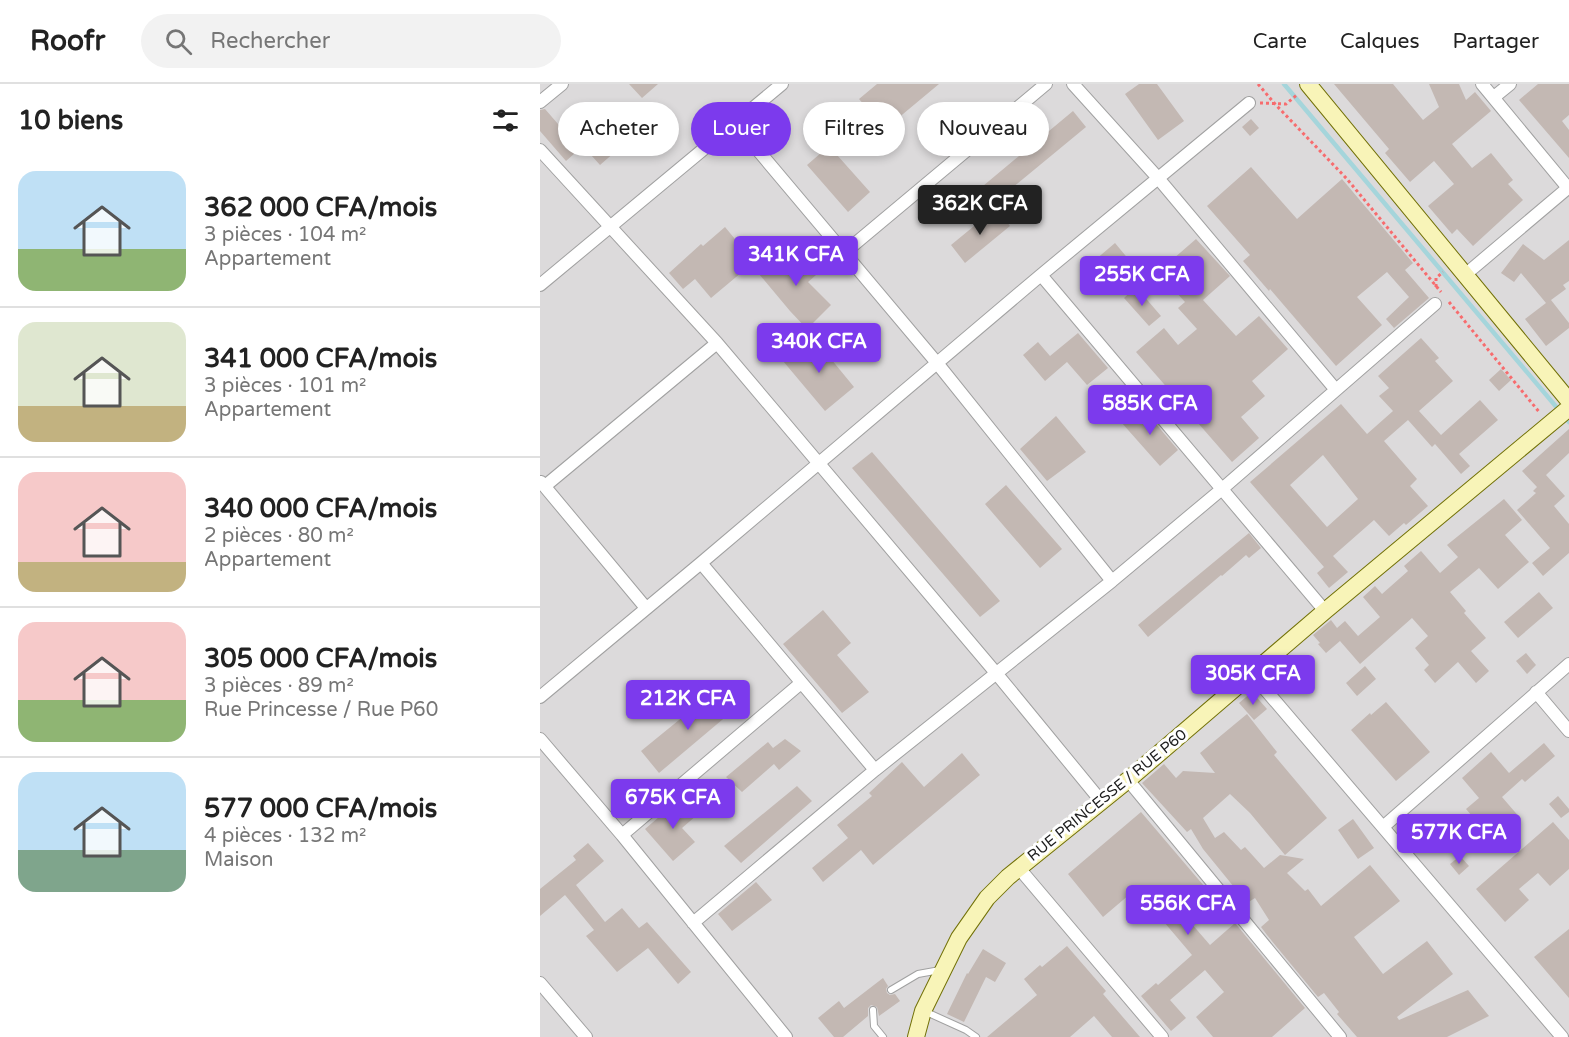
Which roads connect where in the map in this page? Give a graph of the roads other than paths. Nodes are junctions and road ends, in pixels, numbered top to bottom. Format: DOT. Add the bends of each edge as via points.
graph roads {
  1 [pos="562,84"];
  2 [pos="782,84"];
  3 [pos="1046,84"];
  4 [pos="1073,84"];
  5 [pos="1482,84"];
  6 [pos="1510,84"];
  7 [pos="1304,88"];
  8 [pos="1494,98"];
  9 [pos="540,102"];
  10 [pos="760,102"];
  11 [pos="1249,103"];
  12 [pos="540,150"];
  13 [pos="696,156"];
  14 [pos="763,156"];
  15 [pos="1158,178"];
  16 [pos="1568,188"];
  17 [pos="611,227"];
  18 [pos="844,252"];
  19 [pos="1466,274"];
  20 [pos="1041,275"];
  21 [pos="540,285"];
  22 [pos="1435,304"];
  23 [pos="717,343"];
  24 [pos="937,363"];
  25 [pos="1336,390"];
  26 [pos="1562,412"];
  27 [pos="820,463"];
  28 [pos="542,484"];
  29 [pos="1222,489"];
  30 [pos="701,564"];
  31 [pos="1112,581"];
  32 [pos="646,608"];
  33 [pos="1325,611"];
  34 [pos="1569,664"];
  35 [pos="996,673"];
  36 [pos="1252,674"];
  37 [pos="801,683"];
  38 [pos="1536,692"];
  39 [pos="540,697"];
  40 [pos="1569,731"];
  41 [pos="540,739"];
  42 [pos="875,770"];
  43 [pos="1128,780"];
  44 [pos="1101,801"];
  45 [pos="1383,827"];
  46 [pos="622,835"];
  47 [pos="1018,867"];
  48 [pos="693,922"];
  49 [pos="942,969"];
  50 [pos="540,983"];
  51 [pos="891,990"];
  52 [pos="873,1010"];
  53 [pos="923,1011"];
  54 [pos="586,1037"];
  55 [pos="786,1037"];
  56 [pos="883,1037"];
  57 [pos="916,1037"];
  58 [pos="976,1037"];
  59 [pos="1162,1037"];
  60 [pos="1340,1037"];
  61 [pos="1562,1037"];
  1 -- 9 [label="street"];
  2 -- 10 [label="street"];
  3 -- 18 [label="street"];
  4 -- 15 [label="street"];
  5 -- 8 [label="street"];
  6 -- 8 [label="street"];
  7 -- 19 [label="street"];
  8 -- 16 [label="street"];
  11 -- 15 [label="street"];
  12 -- 17 [label="street"];
  13 -- 17 [label="street"];
  14 -- 18 [label="street"];
  15 -- 20 [label="street"];
  15 -- 25 [label="street"];
  16 -- 19 [label="street"];
  17 -- 21 [label="street"];
  17 -- 23 [label="street"];
  18 -- 24 [label="street"];
  19 -- 26 [label="street"];
  20 -- 24 [label="street"];
  20 -- 29 [label="street"];
  22 -- 25 [label="street"];
  23 -- 27 [label="street"];
  23 -- 28 [label="street"];
  24 -- 27 [label="street"];
  24 -- 31 [label="street"];
  25 -- 29 [label="street"];
  26 -- 33 [label="street, RUE PRINCESSE / RUE P60"];
  27 -- 30 [label="street"];
  27 -- 35 [label="street"];
  28 -- 32 [label="street"];
  29 -- 31 [label="street"];
  29 -- 33 [label="street"];
  30 -- 32 [label="street"];
  30 -- 37 [label="street"];
  31 -- 35 [label="street"];
  32 -- 39 [label="street"];
  33 -- 36 [label="street, RUE PRINCESSE / RUE P60"];
  34 -- 38 [label="street"];
  35 -- 42 [label="street"];
  35 -- 44 [label="street"];
  36 -- 43 [label="street, RUE PRINCESSE / RUE P60"];
  36 -- 45 [label="street"];
  37 -- 42 [label="street"];
  37 -- 46 [label="street"];
  38 -- 40 [label="street"];
  38 -- 45 [label="street"];
  41 -- 46 [label="street"];
  42 -- 48 [label="street"];
  43 -- 44 [label="street, RUE PRINCESSE / RUE P60"];
  43 -- 60 [label="street"];
  44 -- 47 [label="street, RUE PRINCESSE / RUE P60"];
  45 -- 61 [label="street"];
  46 -- 48 [label="street"];
  47 -- 49 [label="street, RUE PRINCESSE / RUE P60" via="987,898"];
  47 -- 59 [label="street"];
  48 -- 55 [label="street"];
  49 -- 51 [label="lane" via="918,974"];
  49 -- 53 [label="street, RUE PRINCESSE / RUE P60"];
  50 -- 54 [label="street"];
  52 -- 56 [label="lane" via="874,1026"];
  53 -- 57 [label="street, RUE PRINCESSE / RUE P60"];
  53 -- 58 [label="lane"];
}
